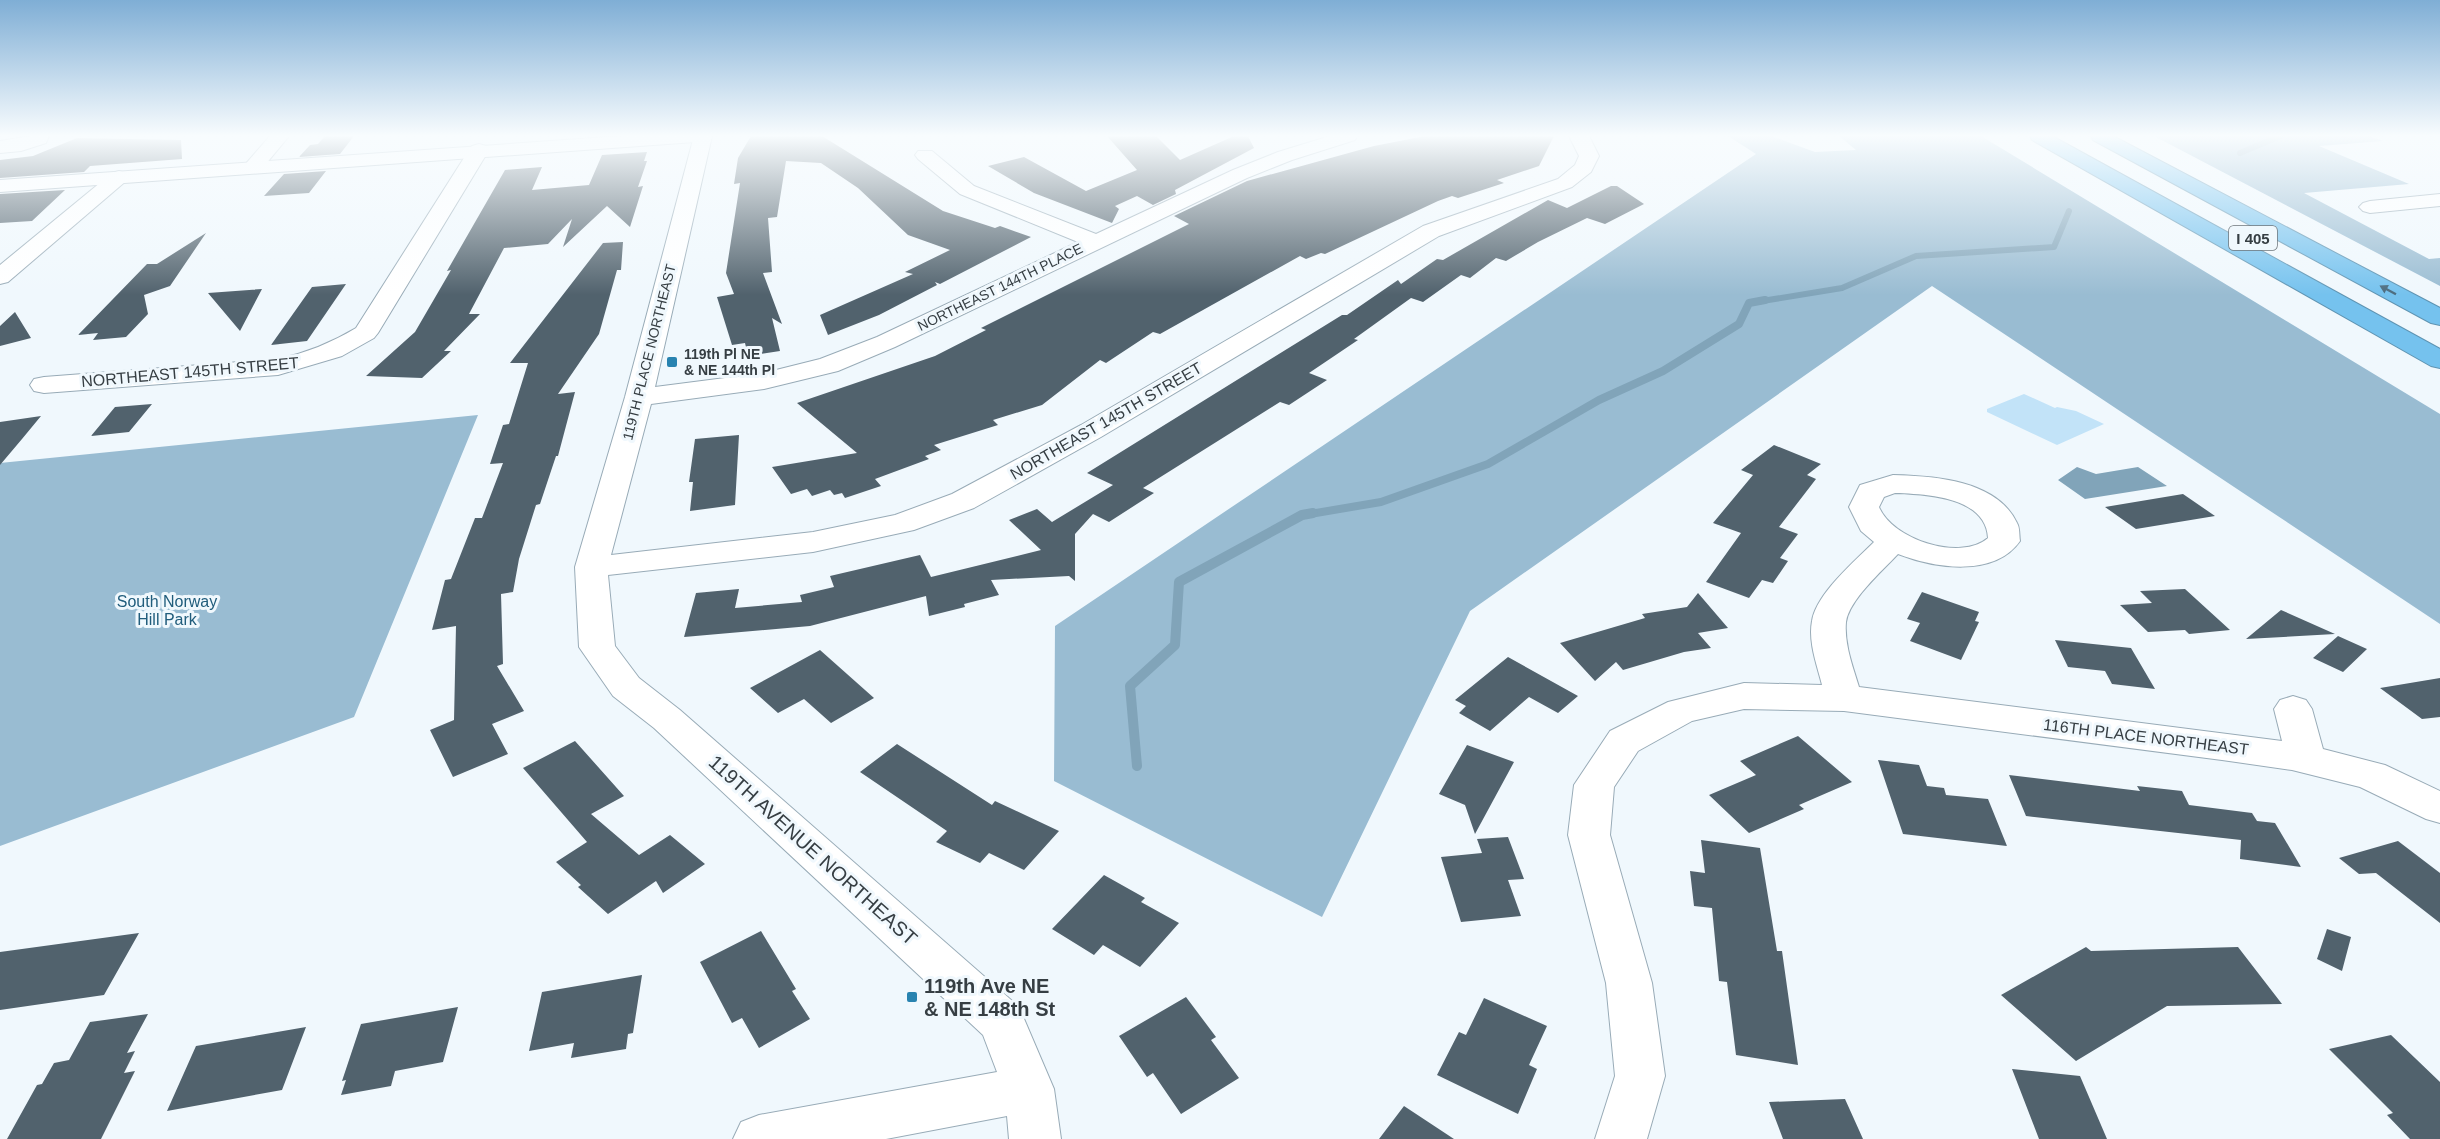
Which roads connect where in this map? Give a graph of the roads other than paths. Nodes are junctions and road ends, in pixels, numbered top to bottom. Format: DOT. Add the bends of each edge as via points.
graph roads {
  1 [pos="105,189"];
  2 [pos="455,189"];
  3 [pos="690,189"];
  4 [pos="966,189"];
  5 [pos="1207,189"];
  6 [pos="1548,189"];
  7 [pos="2134,189"];
  8 [pos="2163,189"];
  9 [pos="2199,189"];
  10 [pos="2231,189"];
  11 [pos="2440,200"];
  12 [pos="2370,207"];
  13 [pos="1095,241"];
  14 [pos="0,277"];
  15 [pos="2440,298"];
  16 [pos="2440,318"];
  17 [pos="2440,342"];
  18 [pos="2440,360"];
  19 [pos="44,385"];
  20 [pos="639,397"];
  21 [pos="1893,540"];
  22 [pos="591,567"];
  23 [pos="1844,698"];
  24 [pos="2293,708"];
  25 [pos="2306,759"];
  26 [pos="2440,808"];
  27 [pos="1029,1089"];
  28 [pos="759,1139"];
  29 [pos="1035,1139"];
  30 [pos="1621,1139"];
  1 -- 14 [label="street"];
  2 -- 19 [label="street, NORTHEAST 145TH STREET" via="365,333 336,351 278,367"];
  3 -- 20 [label="street, 119TH PLACE NORTHEAST"];
  4 -- 13 [label="street"];
  5 -- 13 [label="street, NORTHEAST 144TH PLACE"];
  6 -- 22 [label="street, NORTHEAST 145TH STREET" via="1431,231 1091,431 963,501 903,523 813,542"];
  7 -- 18 [label="highway, I 405"];
  8 -- 17 [label="highway, I 405"];
  16 -- 9 [label="highway, I 405, one-way"];
  10 -- 15 [label="highway, I 405"];
  11 -- 12 [label="street"];
  13 -- 20 [label="street, NORTHEAST 144TH PLACE" via="886,342 829,365 764,381"];
  20 -- 22 [label="street, 119TH PLACE NORTHEAST"];
  21 -- 23 [label="street" via="1841,597 1829,618 1832,652"];
  22 -- 27 [label="street, 119TH AVENUE NORTHEAST" via="597,647 626,687 667,719 1002,1022"];
  23 -- 25 [label="street, 116TH PLACE NORTHEAST"];
  23 -- 30 [label="street, 116TH PLACE NORTHEAST" via="1744,696 1681,711 1624,741 1594,785 1589,835 1629,983 1640,1076"];
  24 -- 25 [label="street"];
  25 -- 26 [label="street, 116TH PLACE NORTHEAST" via="2372,775"];
  27 -- 28 [label="street"];
  27 -- 29 [label="street, 119TH AVENUE NORTHEAST"];
}
